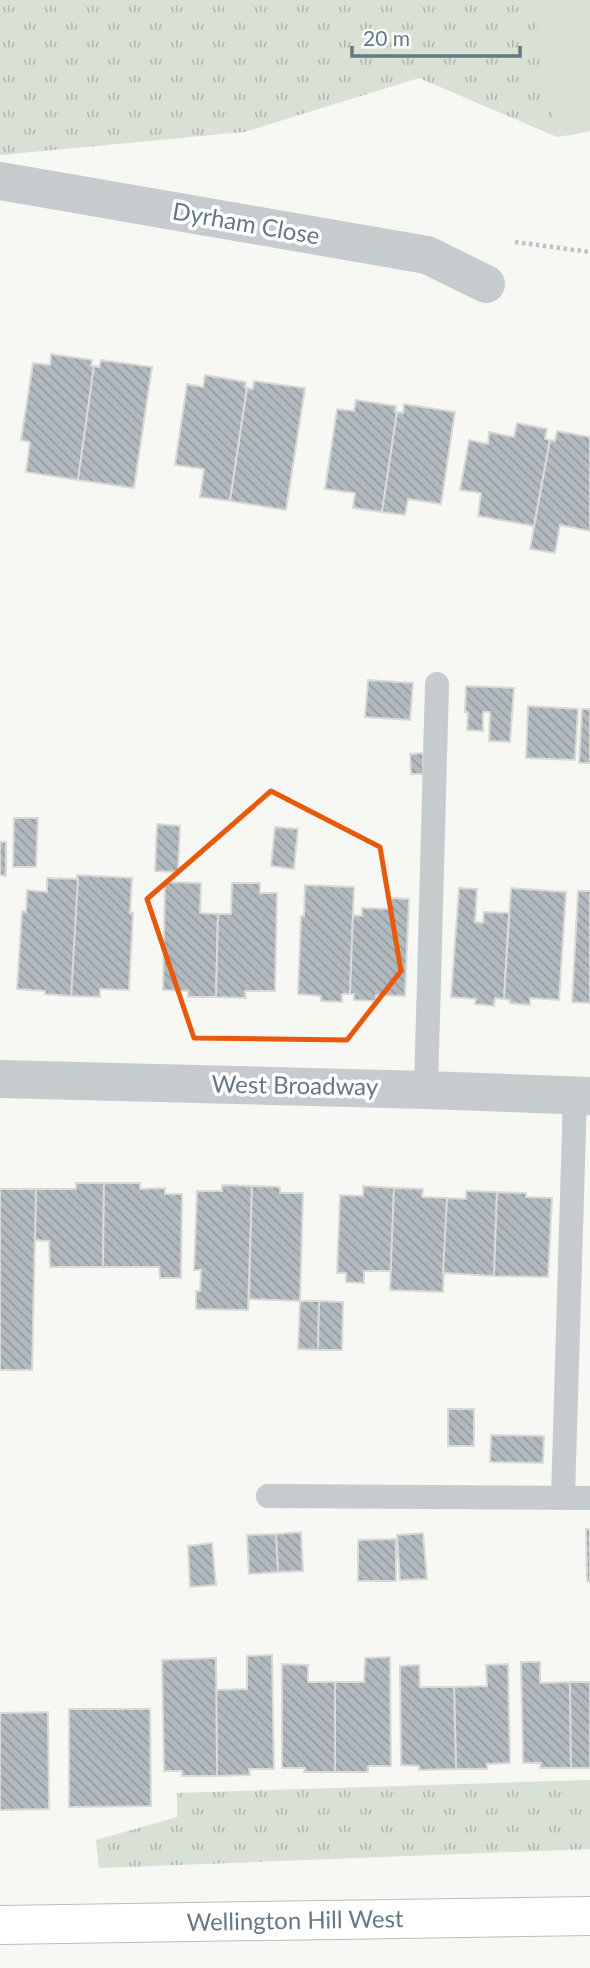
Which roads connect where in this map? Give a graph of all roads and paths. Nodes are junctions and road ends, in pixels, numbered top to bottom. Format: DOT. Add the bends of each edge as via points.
graph roads {
  1 [pos="0,181"];
  2 [pos="486,284"];
  3 [pos="437,684"];
  4 [pos="0,1079"];
  5 [pos="426,1090"];
  6 [pos="582,1096"];
  7 [pos="268,1496"];
  8 [pos="564,1497"];
  9 [pos="590,1498"];
  10 [pos="590,1916"];
  11 [pos="0,1925"];
  1 -- 2 [label="street, Dyrham Close" via="427,256"];
  3 -- 5 [label="lane"];
  4 -- 5 [label="street, West Broadway"];
  5 -- 6 [label="street, West Broadway"];
  6 -- 8 [label="lane"];
  7 -- 8 [label="lane"];
  8 -- 9 [label="lane"];
  10 -- 11 [label="street, Wellington Hill West"];
}
